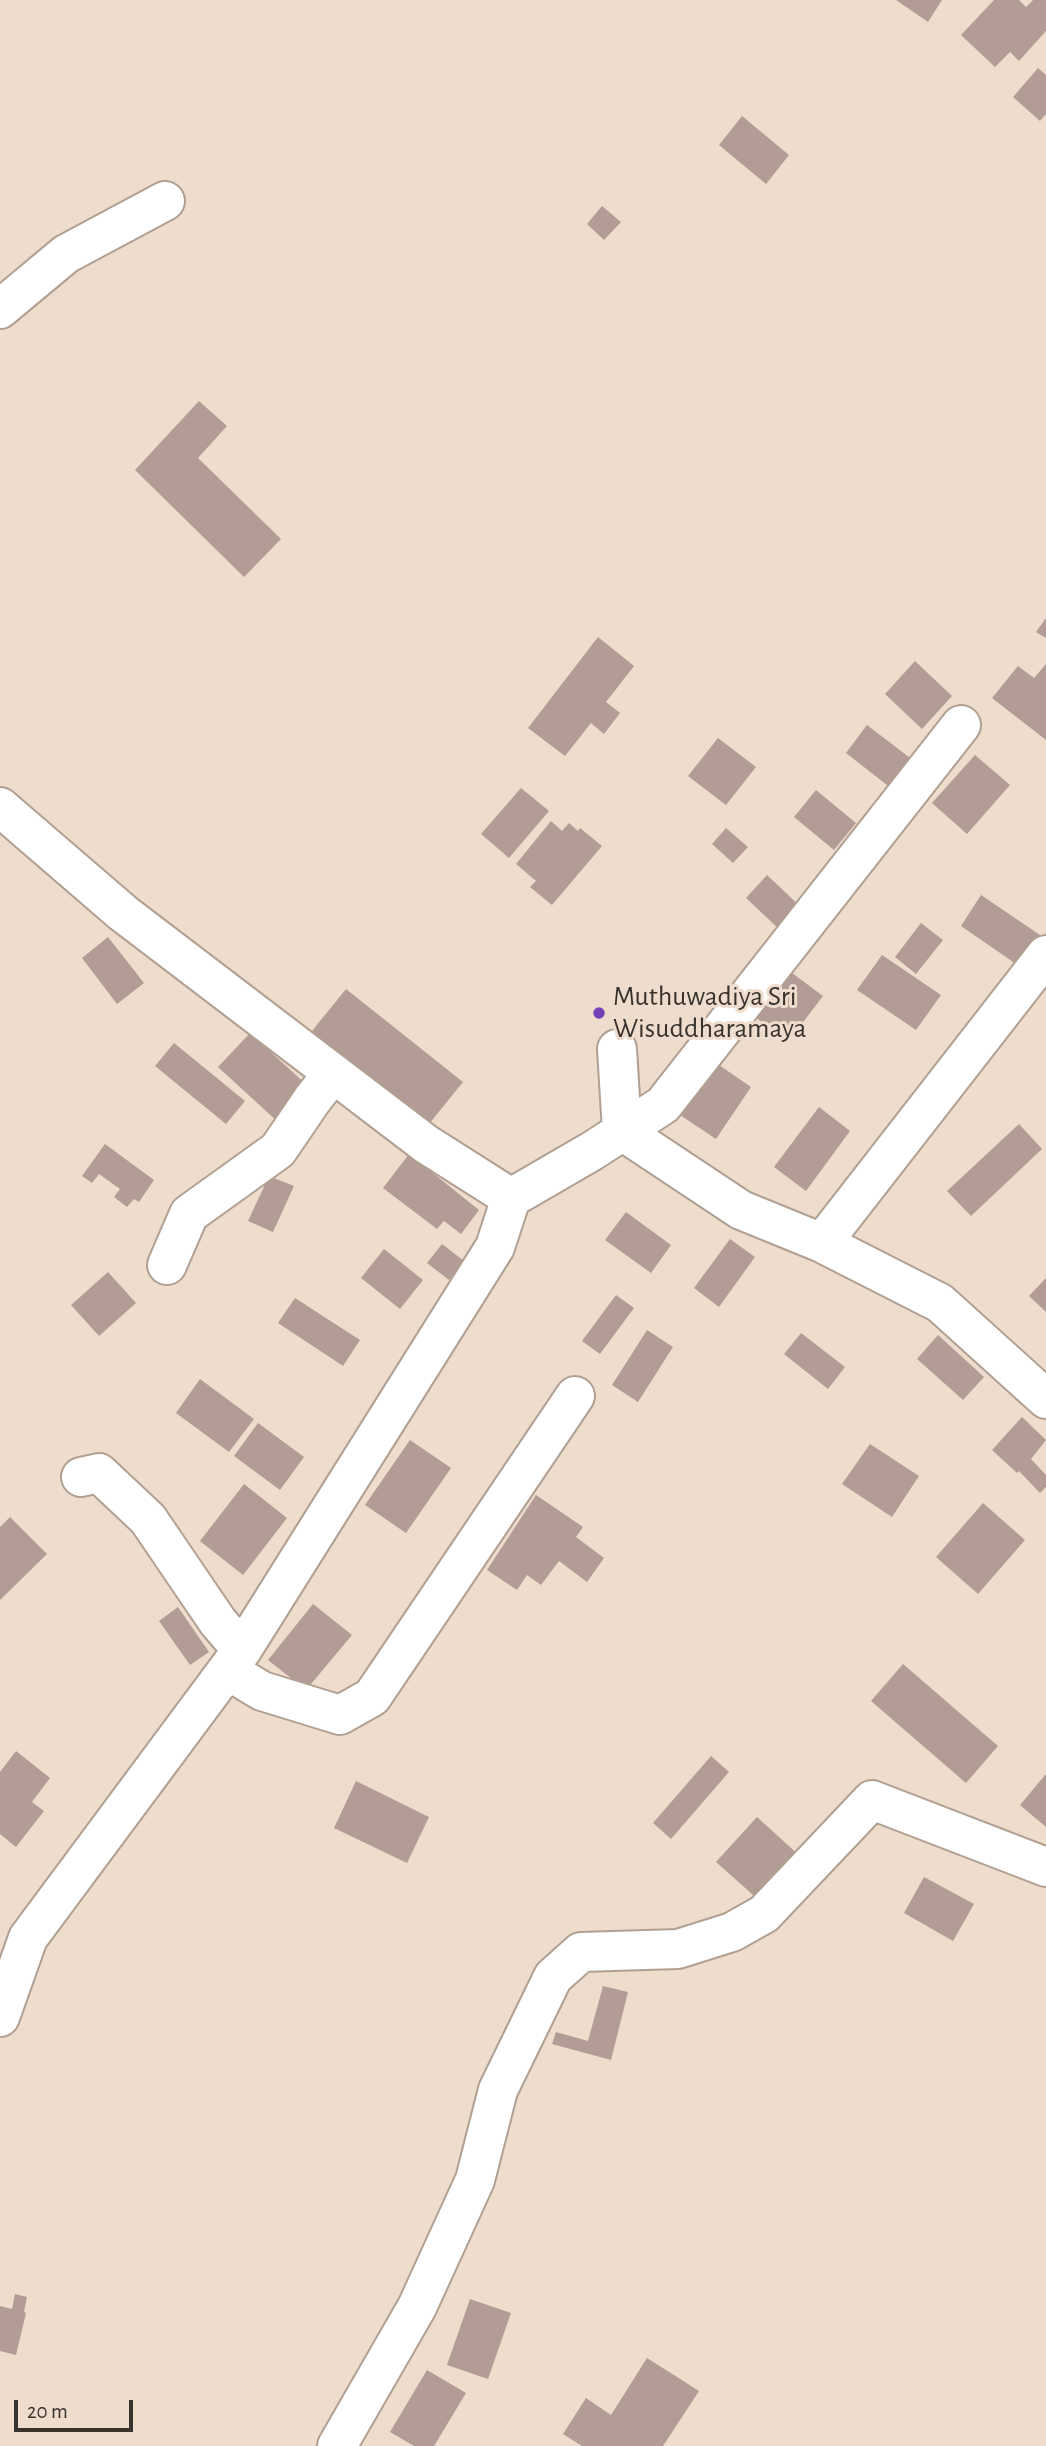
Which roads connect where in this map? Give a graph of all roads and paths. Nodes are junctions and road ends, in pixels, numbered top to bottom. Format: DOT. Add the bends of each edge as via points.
graph roads {
  1 [pos="165,201"];
  2 [pos="0,309"];
  3 [pos="961,725"];
  4 [pos="0,807"];
  5 [pos="1046,955"];
  6 [pos="617,1049"];
  7 [pos="333,1073"];
  8 [pos="622,1131"];
  9 [pos="511,1198"];
  10 [pos="822,1243"];
  11 [pos="167,1265"];
  12 [pos="575,1396"];
  13 [pos="1046,1399"];
  14 [pos="81,1477"];
  15 [pos="234,1660"];
  16 [pos="1046,1867"];
  17 [pos="0,2017"];
  18 [pos="337,2446"];
  1 -- 2 [label="street" via="66,254"];
  3 -- 8 [label="street" via="663,1105"];
  4 -- 7 [label="street" via="123,913"];
  5 -- 10 [label="street"];
  6 -- 8 [label="street"];
  7 -- 9 [label="street" via="426,1144"];
  7 -- 11 [label="street" via="278,1150 189,1214"];
  8 -- 9 [label="street"];
  8 -- 10 [label="street" via="741,1210"];
  9 -- 15 [label="street" via="495,1247"];
  10 -- 13 [label="street" via="940,1303"];
  12 -- 15 [label="street" via="372,1697 340,1716 262,1690"];
  14 -- 15 [label="street" via="99,1473 148,1519 218,1622"];
  15 -- 17 [label="street" via="28,1938"];
  16 -- 18 [label="street" via="872,1800 764,1914 732,1933 678,1949 581,1952 553,1977 498,2090 475,2180 416,2307"];
}
